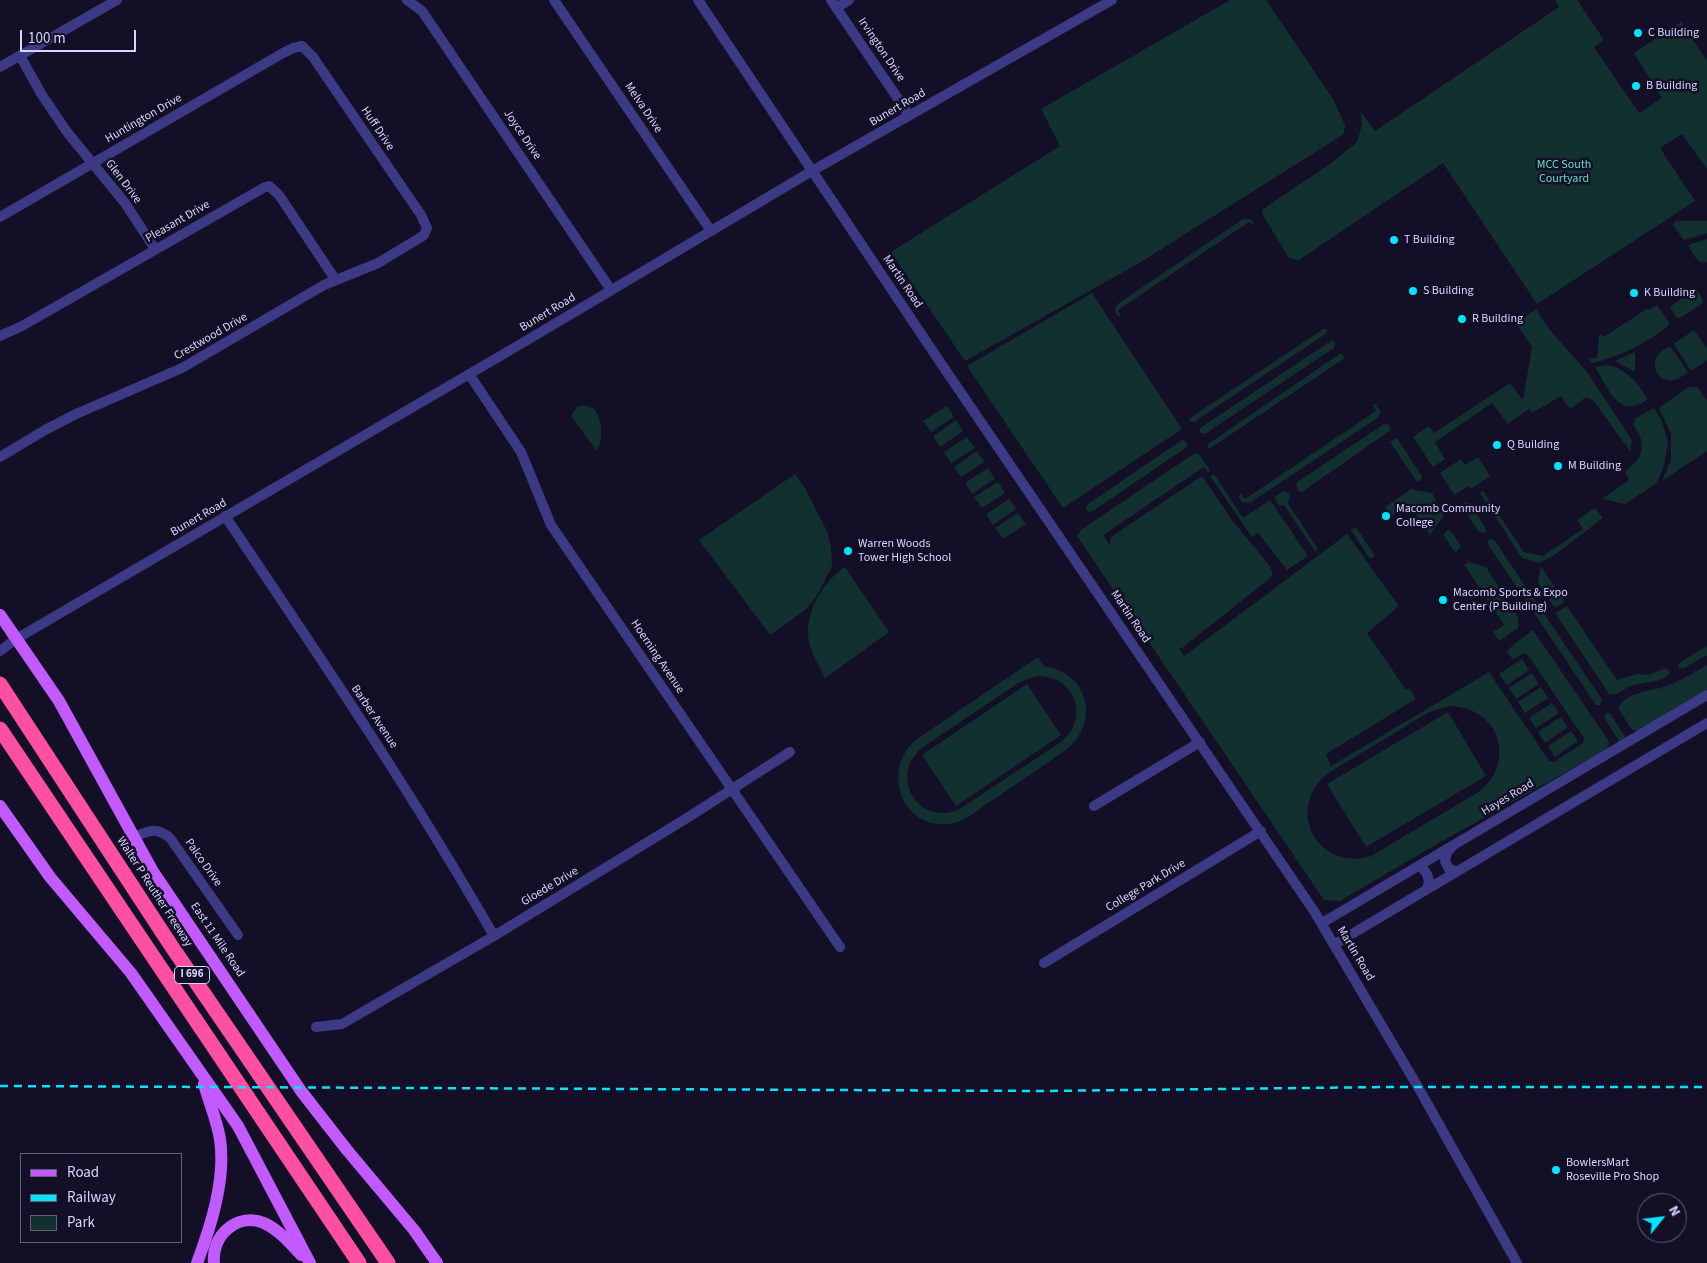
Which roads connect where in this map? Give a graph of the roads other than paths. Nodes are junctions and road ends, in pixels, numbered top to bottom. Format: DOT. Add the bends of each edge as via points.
graph roads {
  1 [pos="117,0"];
  2 [pos="407,0"];
  3 [pos="554,0"];
  4 [pos="698,0"];
  5 [pos="849,0"];
  6 [pos="1112,0"];
  7 [pos="834,4"];
  8 [pos="302,46"];
  9 [pos="20,56"];
  10 [pos="0,67"];
  11 [pos="909,115"];
  12 [pos="93,163"];
  13 [pos="812,171"];
  14 [pos="0,217"];
  15 [pos="427,228"];
  16 [pos="711,231"];
  17 [pos="155,250"];
  18 [pos="335,279"];
  19 [pos="611,290"];
  20 [pos="0,336"];
  21 [pos="469,374"];
  22 [pos="0,457"];
  23 [pos="226,516"];
  24 [pos="0,615"];
  25 [pos="8,646"];
  26 [pos="0,684"];
  27 [pos="1707,695"];
  28 [pos="1707,723"];
  29 [pos="0,729"];
  30 [pos="1200,742"];
  31 [pos="790,752"];
  32 [pos="733,790"];
  33 [pos="0,806"];
  34 [pos="1094,806"];
  35 [pos="1261,831"];
  36 [pos="134,837"];
  37 [pos="1454,845"];
  38 [pos="1419,866"];
  39 [pos="1456,871"];
  40 [pos="1427,889"];
  41 [pos="1322,923"];
  42 [pos="238,935"];
  43 [pos="494,936"];
  44 [pos="1335,944"];
  45 [pos="840,947"];
  46 [pos="1044,963"];
  47 [pos="316,1027"];
  48 [pos="200,1072"];
  49 [pos="197,1263"];
  50 [pos="214,1263"];
  51 [pos="310,1263"];
  52 [pos="359,1263"];
  53 [pos="388,1263"];
  54 [pos="437,1263"];
  55 [pos="1517,1263"];
  1 -- 9 [label="street"];
  2 -- 19 [label="street, Joyce Drive" via="422,11"];
  3 -- 16 [label="street, Melva Drive"];
  4 -- 13 [label="street, Martin Road"];
  5 -- 7 [label="street"];
  6 -- 11 [label="street, Bunert Road"];
  7 -- 11 [label="street, Irvington Drive"];
  8 -- 12 [label="street, Huntington Drive" via="293,48"];
  8 -- 15 [label="street, Huff Drive" via="313,56"];
  9 -- 10 [label="street"];
  9 -- 12 [label="street, Glen Drive" via="67,132"];
  11 -- 13 [label="street, Bunert Road"];
  12 -- 14 [label="street, Huntington Drive"];
  12 -- 17 [label="street, Glen Drive" via="125,202"];
  13 -- 16 [label="street, Bunert Road"];
  13 -- 30 [label="street, Martin Road"];
  15 -- 18 [label="street, Crestwood Drive" via="424,235 378,263"];
  16 -- 19 [label="street, Bunert Road"];
  17 -- 18 [label="street, Pleasant Drive" via="269,186 279,195"];
  17 -- 20 [label="street, Pleasant Drive"];
  18 -- 22 [label="street, Crestwood Drive" via="182,368 76,414"];
  19 -- 21 [label="street, Bunert Road"];
  21 -- 23 [label="street, Bunert Road"];
  21 -- 32 [label="street, Hoerning Avenue" via="521,452 551,525"];
  23 -- 25 [label="street, Bunert Road"];
  23 -- 43 [label="street, Barber Avenue" via="402,782"];
  24 -- 25 [label="main road, East 11 Mile Road"];
  25 -- 36 [label="main road, East 11 Mile Road" via="59,701"];
  26 -- 53 [label="highway, Walter P Reuther Freeway / I 696" via="170,944"];
  27 -- 37 [label="street, Hayes Road"];
  28 -- 39 [label="street"];
  29 -- 52 [label="highway, I 696"];
  30 -- 34 [label="street"];
  30 -- 35 [label="street, Martin Road"];
  31 -- 32 [label="street, Gloede Drive"];
  32 -- 43 [label="street, Gloede Drive"];
  32 -- 45 [label="street, Hoerning Avenue"];
  33 -- 48 [label="main road" via="50,877 130,973"];
  35 -- 41 [label="street, Martin Road"];
  35 -- 46 [label="street, College Park Drive"];
  36 -- 42 [label="street, Palco Drive" via="156,830 170,838"];
  36 -- 54 [label="main road, East 11 Mile Road" via="152,870 301,1091"];
  37 -- 38 [label="street, Hayes Road"];
  37 -- 39 [label="street" via="1447,852 1445,862 1449,869"];
  38 -- 40 [label="street" via="1428,875"];
  38 -- 41 [label="street, Hayes Road"];
  39 -- 40 [label="street"];
  40 -- 44 [label="street"];
  41 -- 44 [label="street, Martin Road"];
  43 -- 47 [label="street, Gloede Drive" via="342,1024"];
  44 -- 55 [label="street, Martin Road"];
  48 -- 49 [label="main road" via="220,1137 222,1156 218,1194"];
  48 -- 51 [label="main road" via="249,1145"];
  50 -- 51 [label="main road" via="216,1244 225,1231 238,1223 254,1220 280,1232"];
}
